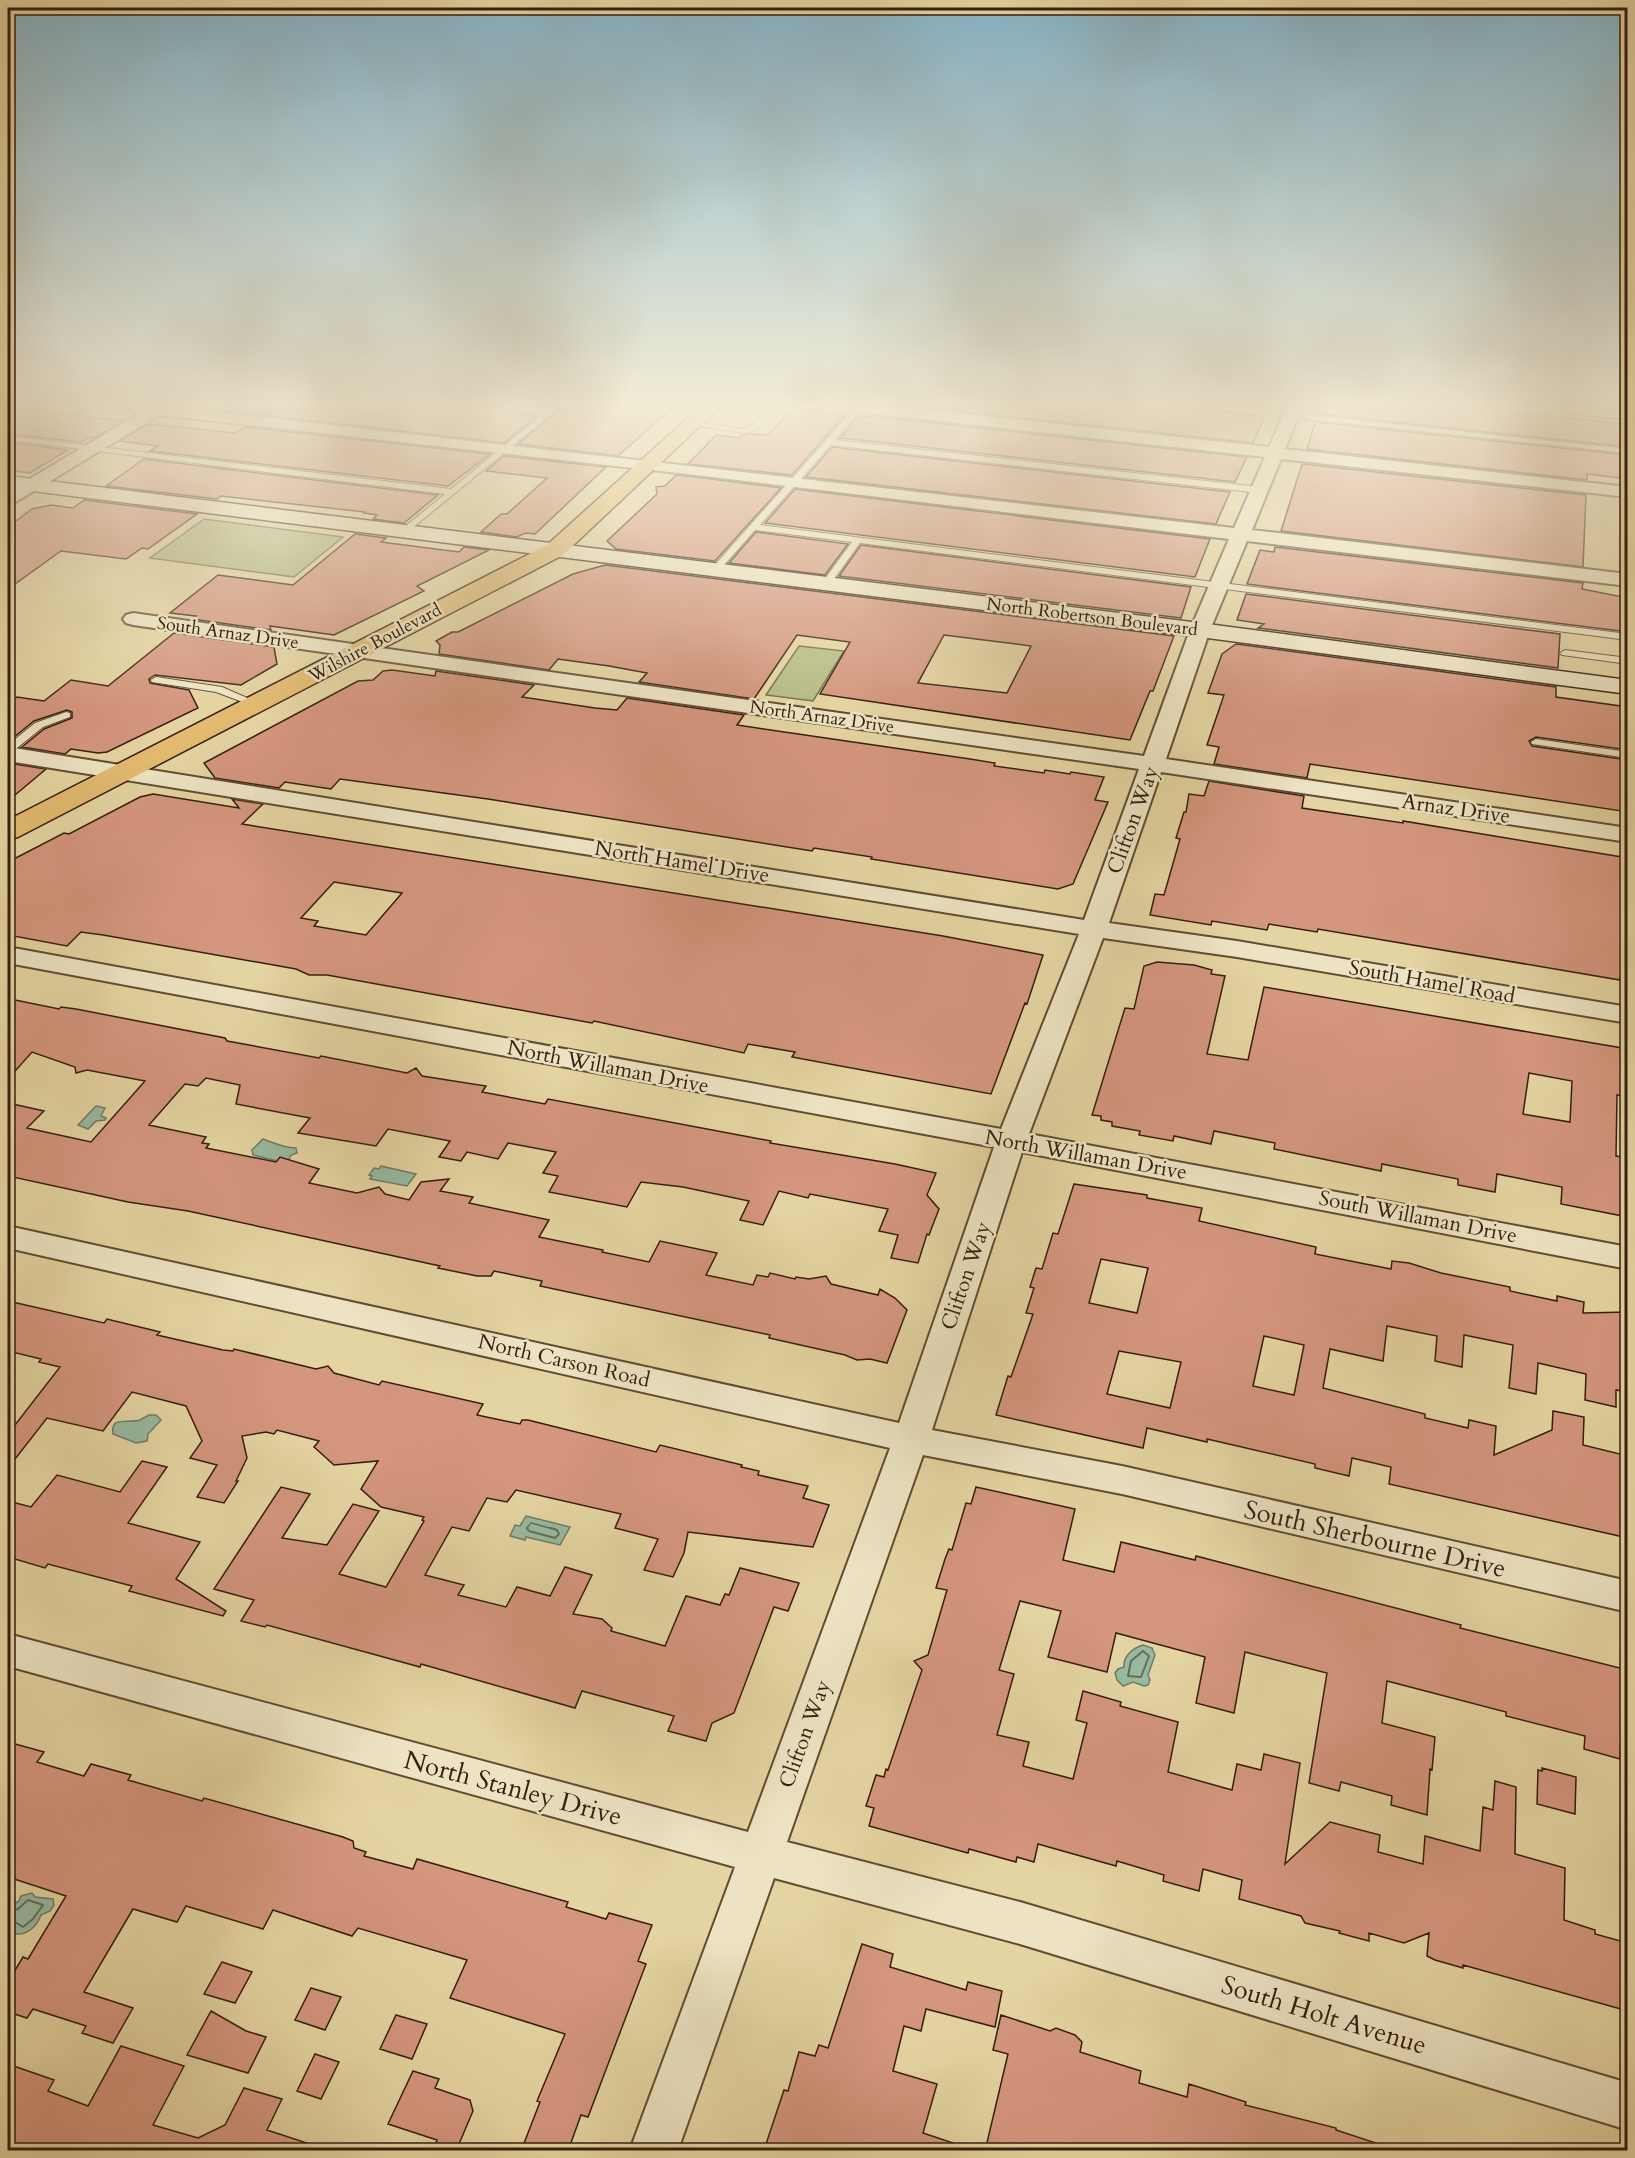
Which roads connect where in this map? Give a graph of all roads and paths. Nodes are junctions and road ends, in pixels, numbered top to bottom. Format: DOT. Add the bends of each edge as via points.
graph roads {
  1 [pos="224,509"];
  2 [pos="432,509"];
  3 [pos="599,509"];
  4 [pos="769,509"];
  5 [pos="1028,509"];
  6 [pos="1252,509"];
  7 [pos="753,527"];
  8 [pos="405,531"];
  9 [pos="1242,533"];
  10 [pos="858,540"];
  11 [pos="555,549"];
  12 [pos="715,570"];
  13 [pos="1628,580"];
  14 [pos="826,584"];
  15 [pos="1219,585"];
  16 [pos="133,619"];
  17 [pos="1200,630"];
  18 [pos="1628,637"];
  19 [pos="360,652"];
  20 [pos="1565,653"];
  21 [pos="1628,661"];
  22 [pos="156,680"];
  23 [pos="1628,687"];
  24 [pos="256,704"];
  25 [pos="66,715"];
  26 [pos="1536,741"];
  27 [pos="8,752"];
  28 [pos="1628,755"];
  29 [pos="1153,764"];
  30 [pos="126,772"];
  31 [pos="1284,784"];
  32 [pos="8,831"];
  33 [pos="1628,835"];
  34 [pos="1094,929"];
  35 [pos="1237,949"];
  36 [pos="8,955"];
  37 [pos="1628,1015"];
  38 [pos="1011,1142"];
  39 [pos="1209,1177"];
  40 [pos="8,1237"];
  41 [pos="1628,1258"];
  42 [pos="911,1438"];
  43 [pos="1122,1480"];
  44 [pos="1628,1597"];
  45 [pos="8,1650"];
  46 [pos="761,1856"];
  47 [pos="1020,1923"];
  48 [pos="1628,2107"];
  49 [pos="654,2151"];
  1 -- 8 [label="main road, North Robertson Boulevard"];
  2 -- 8 [label="lane"];
  3 -- 11 [label="main road, Wilshire Boulevard"];
  4 -- 7 [label="lane"];
  5 -- 9 [label="street"];
  6 -- 9 [label="street, Clifton Way"];
  7 -- 10 [label="lane"];
  7 -- 12 [label="lane"];
  8 -- 11 [label="main road, North Robertson Boulevard"];
  9 -- 13 [label="street"];
  9 -- 15 [label="street, Clifton Way"];
  10 -- 14 [label="lane"];
  10 -- 15 [label="lane"];
  11 -- 12 [label="main road, North Robertson Boulevard"];
  11 -- 19 [label="main road, Wilshire Boulevard"];
  12 -- 14 [label="main road, North Robertson Boulevard"];
  14 -- 17 [label="main road, North Robertson Boulevard"];
  15 -- 17 [label="street, Clifton Way"];
  15 -- 18 [label="lane"];
  16 -- 19 [label="street, South Arnaz Drive"];
  17 -- 23 [label="main road, North Robertson Boulevard"];
  17 -- 29 [label="street, Clifton Way"];
  19 -- 24 [label="main road, Wilshire Boulevard"];
  19 -- 29 [label="street, North Arnaz Drive"];
  20 -- 21 [label="lane"];
  22 -- 24 [label="lane" via="218,689"];
  24 -- 30 [label="main road, Wilshire Boulevard"];
  25 -- 27 [label="lane" via="39,725"];
  26 -- 28 [label="lane"];
  27 -- 30 [label="street, North Hamel Drive"];
  29 -- 31 [label="street, North Arnaz Drive"];
  29 -- 34 [label="street, Clifton Way"];
  30 -- 32 [label="main road, Wilshire Boulevard"];
  30 -- 34 [label="street, North Hamel Drive"];
  31 -- 33 [label="street, Arnaz Drive"];
  34 -- 35 [label="street, North Hamel Drive"];
  34 -- 38 [label="street, Clifton Way"];
  35 -- 37 [label="street, South Hamel Road"];
  36 -- 38 [label="street, North Willaman Drive"];
  38 -- 39 [label="street, North Willaman Drive"];
  38 -- 42 [label="street, Clifton Way"];
  39 -- 41 [label="street, South Willaman Drive"];
  40 -- 42 [label="street, North Carson Road"];
  42 -- 43 [label="street, North Carson Road"];
  42 -- 46 [label="street, Clifton Way"];
  43 -- 44 [label="street, South Sherbourne Drive"];
  45 -- 46 [label="street, North Stanley Drive"];
  46 -- 47 [label="street, North Stanley Drive"];
  46 -- 49 [label="street, Clifton Way"];
  47 -- 48 [label="street, South Holt Avenue"];
}
